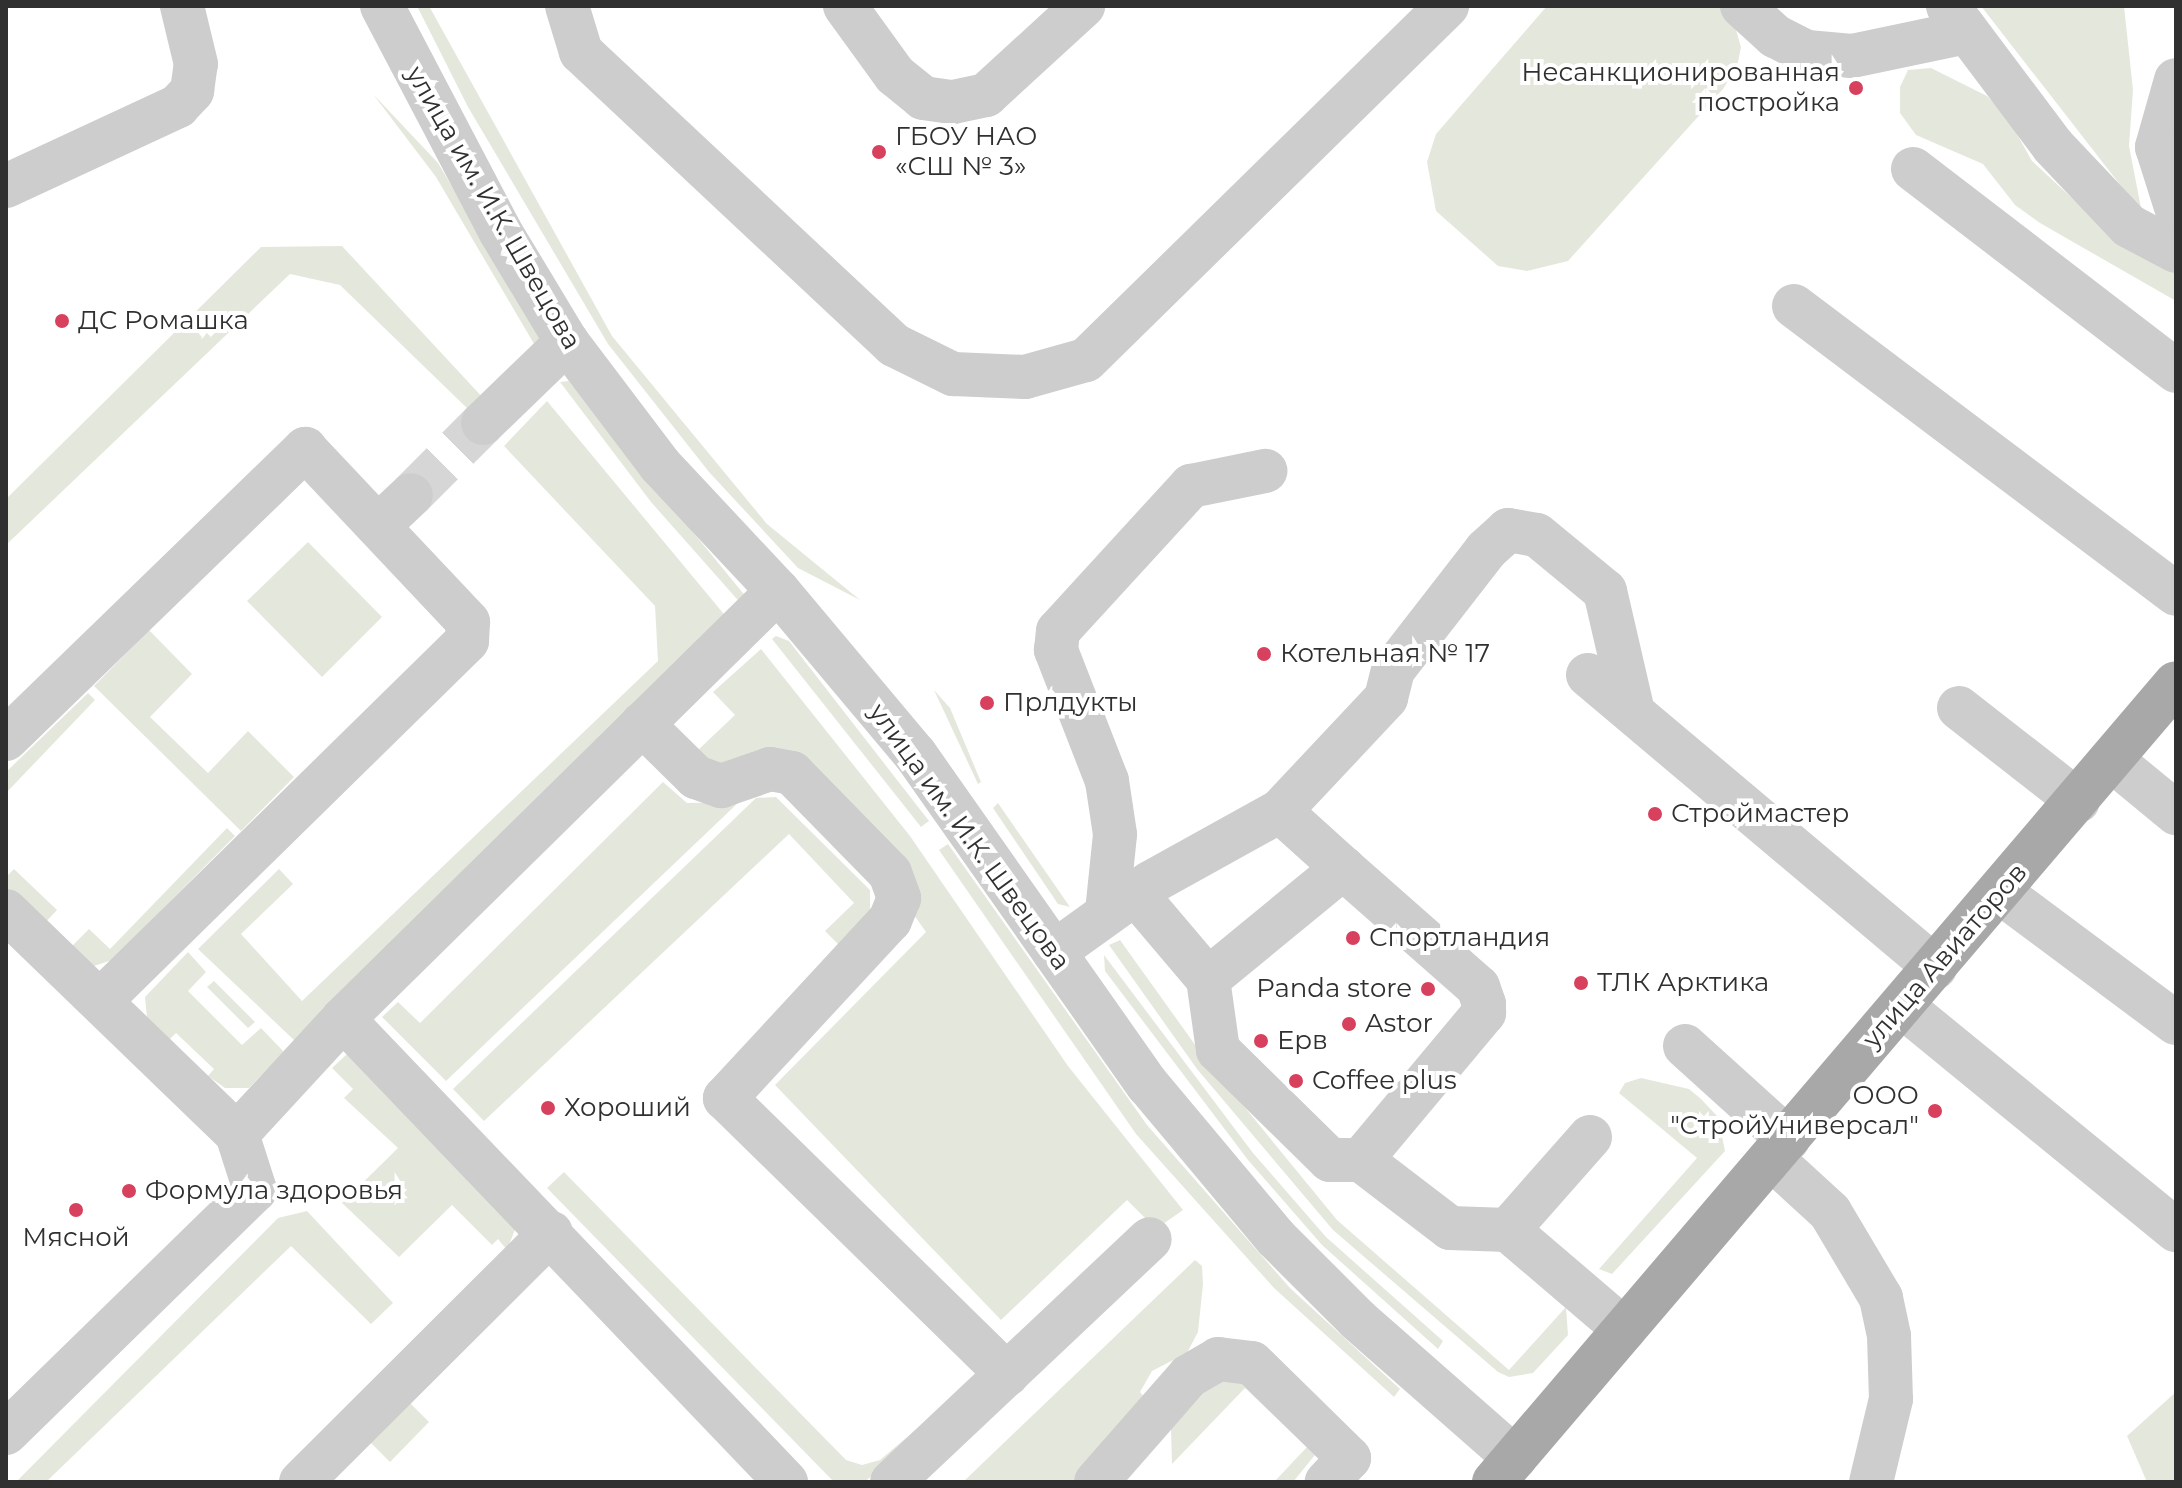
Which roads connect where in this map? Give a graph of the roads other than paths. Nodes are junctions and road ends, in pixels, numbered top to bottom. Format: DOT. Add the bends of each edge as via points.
graph roads {
  1 [pos="182,6"];
  2 [pos="382,6"];
  3 [pos="567,6"];
  4 [pos="845,6"];
  5 [pos="1083,6"];
  6 [pos="1447,6"];
  7 [pos="1742,6"];
  8 [pos="1958,19"];
  9 [pos="2176,80"];
  10 [pos="1913,169"];
  11 [pos="6,186"];
  12 [pos="2176,207"];
  13 [pos="2176,251"];
  14 [pos="1794,306"];
  15 [pos="567,342"];
  16 [pos="2176,371"];
  17 [pos="483,423"];
  18 [pos="1265,471"];
  19 [pos="411,495"];
  20 [pos="378,526"];
  21 [pos="778,591"];
  22 [pos="2176,594"];
  23 [pos="1588,675"];
  24 [pos="2176,683"];
  25 [pos="1959,708"];
  26 [pos="1633,712"];
  27 [pos="642,724"];
  28 [pos="6,739"];
  29 [pos="2113,761"];
  30 [pos="2078,801"];
  31 [pos="1280,811"];
  32 [pos="2176,813"];
  33 [pos="1343,868"];
  34 [pos="2000,892"];
  35 [pos="1121,902"];
  36 [pos="6,911"];
  37 [pos="1054,952"];
  38 [pos="1935,967"];
  39 [pos="1208,979"];
  40 [pos="101,1000"];
  41 [pos="1902,1006"];
  42 [pos="343,1019"];
  43 [pos="2176,1023"];
  44 [pos="1685,1046"];
  45 [pos="237,1134"];
  46 [pos="1590,1137"];
  47 [pos="1780,1148"];
  48 [pos="1361,1160"];
  49 [pos="1508,1230"];
  50 [pos="2176,1230"];
  51 [pos="551,1233"];
  52 [pos="1150,1239"];
  53 [pos="1624,1329"];
  54 [pos="1007,1374"];
  55 [pos="6,1433"];
  56 [pos="1505,1470"];
  57 [pos="301,1482"];
  58 [pos="786,1482"];
  59 [pos="892,1482"];
  60 [pos="1096,1482"];
  61 [pos="1327,1482"];
  62 [pos="1871,1482"];
  1 -- 11 [label="street" via="196,64 192,91 178,106"];
  2 -- 15 [label="street, улица им. И.К. Швецова" via="500,231"];
  3 -- 6 [label="street" via="581,52 894,345 953,374 1025,377 1086,360"];
  4 -- 5 [label="street" via="895,75 923,98 953,102 986,95"];
  7 -- 8 [label="street" via="1775,36 1807,52 1852,56"];
  8 -- 13 [label="street" via="2064,158 2129,226"];
  9 -- 12 [label="street" via="2157,147"];
  10 -- 16 [label="street"];
  14 -- 22 [label="street"];
  15 -- 17 [label="street"];
  15 -- 21 [label="street, улица им. И.К. Швецова" via="660,465"];
  18 -- 35 [label="street" via="1191,486 1058,631 1056,650 1107,781"];
  19 -- 20 [label="street"];
  20 -- 28 [label="street" via="305,449"];
  20 -- 40 [label="street" via="468,622 467,641"];
  21 -- 27 [label="street"];
  21 -- 37 [label="street, улица им. И.К. Швецова" via="915,754"];
  23 -- 26 [label="street"];
  24 -- 29 [label="main road, улица Авиаторов"];
  25 -- 30 [label="street"];
  26 -- 31 [label="street" via="1605,591 1537,535 1508,530 1486,550 1393,670 1386,698"];
  26 -- 38 [label="street"];
  27 -- 42 [label="street"];
  27 -- 54 [label="street" via="696,777 721,786 770,769 792,773 890,873 899,898 890,920 725,1098"];
  29 -- 30 [label="main road, улица Авиаторов"];
  29 -- 32 [label="street"];
  30 -- 34 [label="main road, улица Авиаторов"];
  31 -- 33 [label="street"];
  31 -- 35 [label="street"];
  33 -- 39 [label="street"];
  33 -- 48 [label="street" via="1478,987 1484,1004 1484,1013"];
  34 -- 38 [label="main road, улица Авиаторов"];
  34 -- 43 [label="street"];
  35 -- 37 [label="street"];
  35 -- 39 [label="street"];
  36 -- 40 [label="street"];
  37 -- 56 [label="street, улица им. И.К. Швецова" via="1148,1085 1276,1238"];
  38 -- 41 [label="main road, улица Авиаторов"];
  39 -- 48 [label="street" via="1218,1050 1330,1160"];
  40 -- 45 [label="street"];
  41 -- 47 [label="main road, улица Авиаторов"];
  41 -- 50 [label="street"];
  42 -- 45 [label="street"];
  42 -- 51 [label="street"];
  44 -- 47 [label="street"];
  45 -- 55 [label="street" via="255,1190"];
  46 -- 49 [label="street"];
  47 -- 53 [label="main road, улица Авиаторов"];
  47 -- 62 [label="street" via="1830,1212 1881,1298 1889,1336 1891,1399"];
  48 -- 49 [label="street" via="1450,1228"];
  49 -- 53 [label="street"];
  51 -- 57 [label="street"];
  51 -- 58 [label="street"];
  52 -- 54 [label="street"];
  53 -- 56 [label="main road, улица Авиаторов"];
  54 -- 59 [label="street"];
  60 -- 61 [label="street" via="1189,1376 1218,1359 1252,1363 1349,1458"];
}
